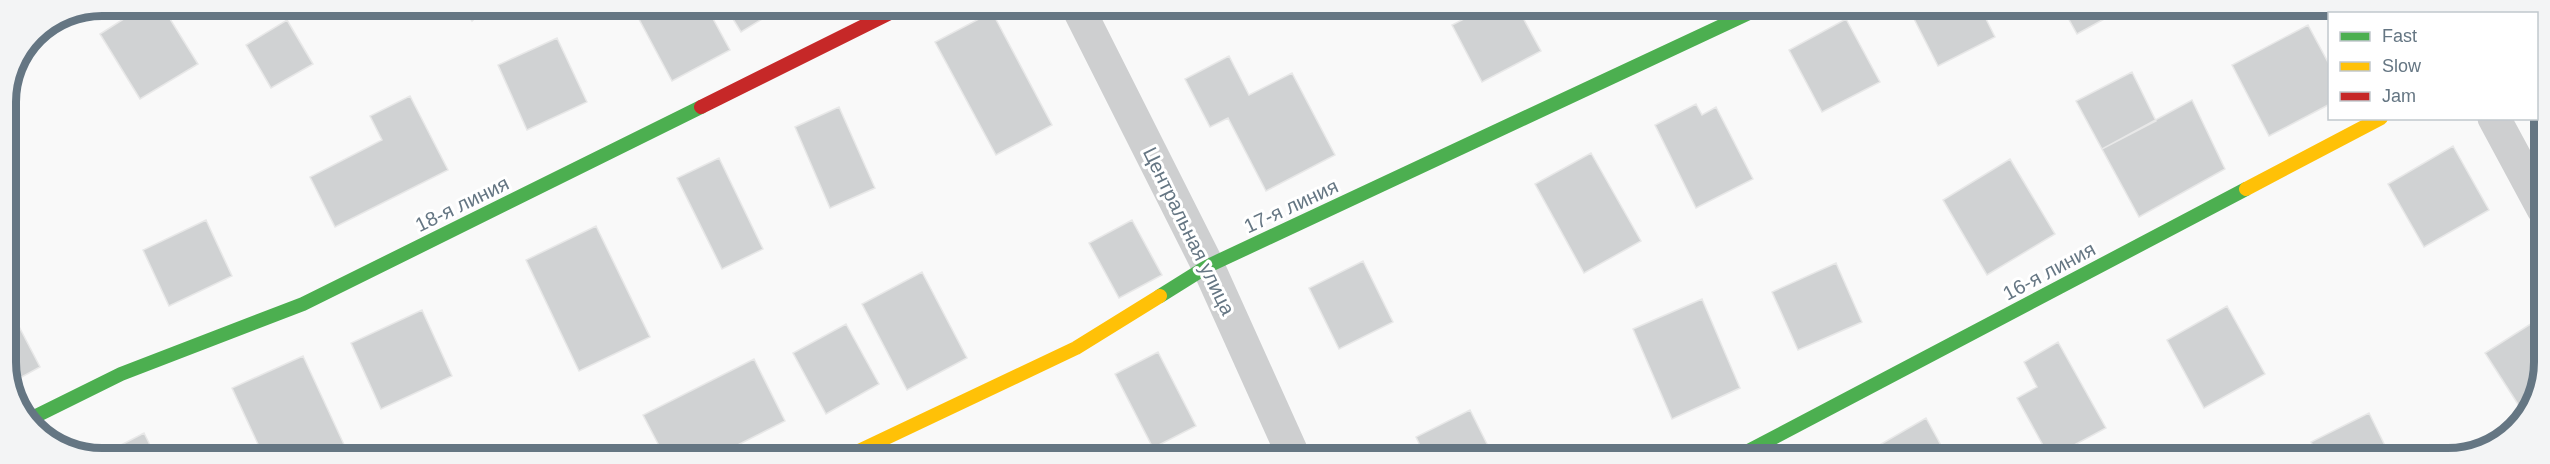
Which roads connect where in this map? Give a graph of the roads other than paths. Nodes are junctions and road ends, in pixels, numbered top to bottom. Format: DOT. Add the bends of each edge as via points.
graph roads {
  1 [pos="882,17"];
  2 [pos="1083,17"];
  3 [pos="1741,17"];
  4 [pos="2377,120"];
  5 [pos="2495,120"];
  6 [pos="2534,194"];
  7 [pos="1208,266"];
  8 [pos="37,416"];
  9 [pos="865,448"];
  10 [pos="1290,448"];
  11 [pos="1754,448"];
  1 -- 8 [label="street, 18-я линия" via="303,304 121,374"];
  2 -- 7 [label="street, Центральная улица"];
  3 -- 7 [label="street, 17-я линия"];
  4 -- 11 [label="street, 16-я линия"];
  5 -- 6 [label="street"];
  7 -- 9 [label="street, 17-я линия" via="1076,348"];
  7 -- 10 [label="street, Центральная улица"];
}
